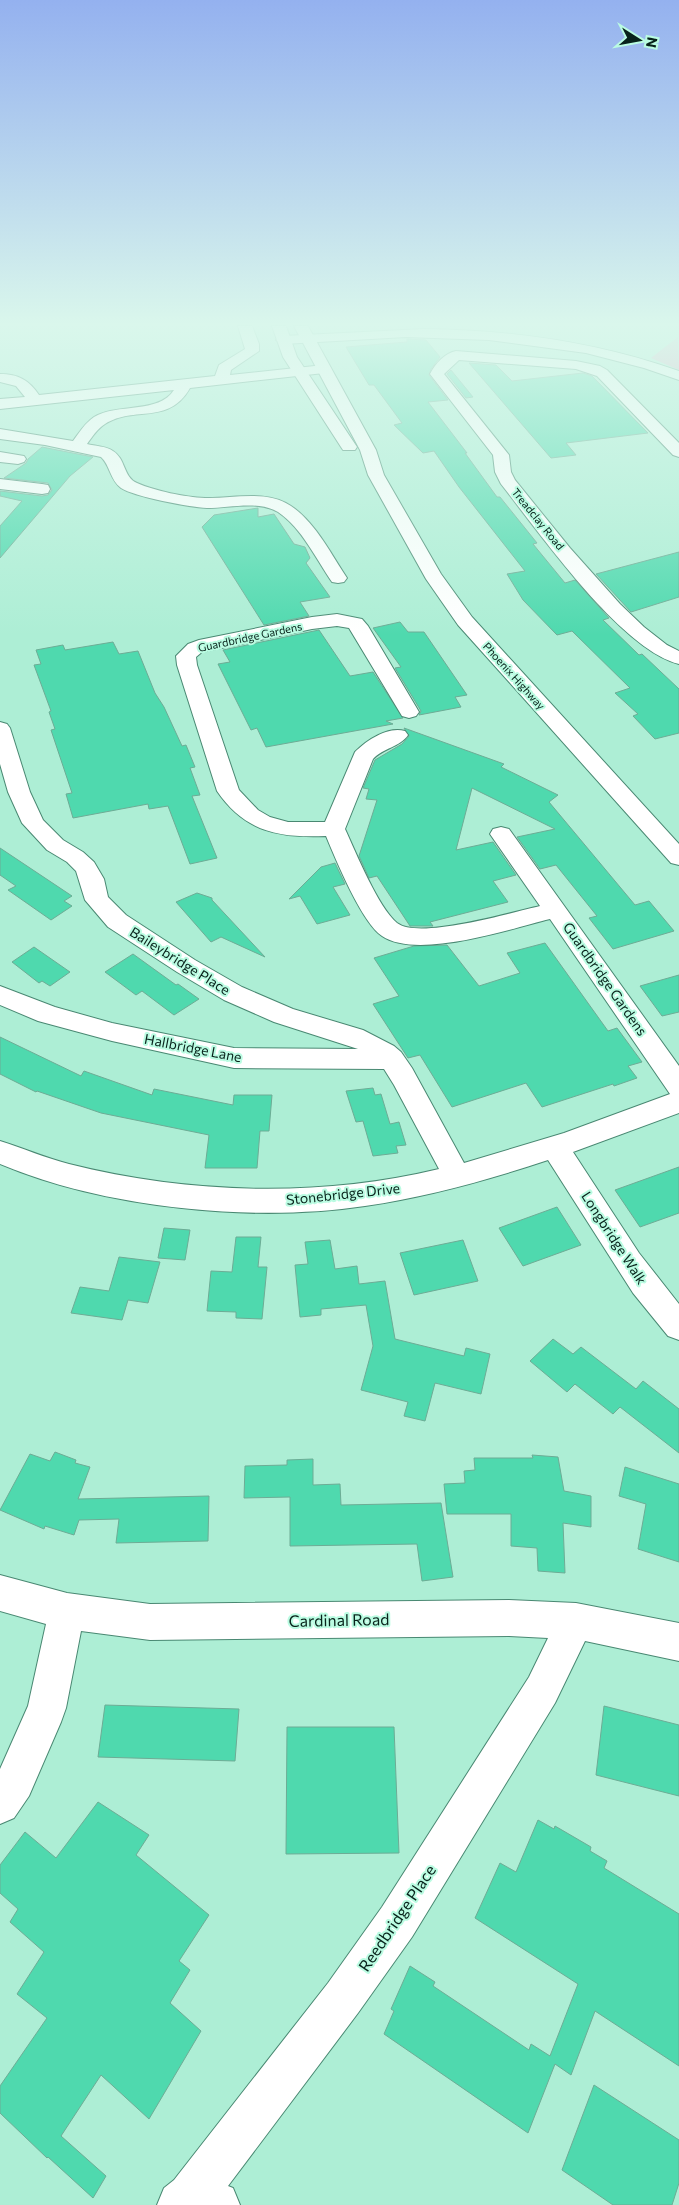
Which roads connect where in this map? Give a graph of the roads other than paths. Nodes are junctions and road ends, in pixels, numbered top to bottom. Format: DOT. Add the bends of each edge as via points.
graph roads {
  1 [pos="90,429"];
  2 [pos="337,429"];
  3 [pos="357,429"];
  4 [pos="480,429"];
  5 [pos="657,429"];
  6 [pos="0,434"];
  7 [pos="78,446"];
  8 [pos="679,452"];
  9 [pos="0,457"];
  10 [pos="18,459"];
  11 [pos="376,475"];
  12 [pos="0,484"];
  13 [pos="42,489"];
  14 [pos="338,578"];
  15 [pos="679,658"];
  16 [pos="409,712"];
  17 [pos="0,728"];
  18 [pos="398,735"];
  19 [pos="334,829"];
  20 [pos="501,834"];
  21 [pos="679,858"];
  22 [pos="556,910"];
  23 [pos="0,995"];
  24 [pos="392,1059"];
  25 [pos="679,1088"];
  26 [pos="679,1102"];
  27 [pos="554,1147"];
  28 [pos="0,1152"];
  29 [pos="456,1176"];
  30 [pos="679,1326"];
  31 [pos="0,1593"];
  32 [pos="67,1611"];
  33 [pos="576,1621"];
  34 [pos="679,1642"];
  35 [pos="0,1804"];
  36 [pos="196,2202"];
  1 -- 7 [label="street"];
  2 -- 11 [label="street, Phoenix Highway" via="356,457"];
  3 -- 11 [label="street, Phoenix Highway" via="374,462"];
  4 -- 15 [label="street, Treadclay Road" via="501,455 507,481 577,568 658,649"];
  5 -- 8 [label="street"];
  6 -- 7 [label="street"];
  7 -- 14 [label="street" via="106,453 122,482 132,487 197,502 243,501 273,504 284,509 294,517"];
  9 -- 10 [label="street"];
  11 -- 21 [label="street, Phoenix Highway" via="432,576 465,621"];
  12 -- 13 [label="street"];
  16 -- 19 [label="street, Guardbridge Gardens" via="361,630 347,621 312,623 206,644 186,656 228,791 240,808 260,822 302,831"];
  17 -- 24 [label="street, Baileybridge Place" via="19,792 33,823 55,845 86,867 97,900 117,921 225,990 293,1020 363,1041"];
  18 -- 19 [label="street" via="362,757"];
  19 -- 22 [label="street, Guardbridge Gardens" via="380,920 389,930 406,936 447,934"];
  20 -- 22 [label="street"];
  22 -- 25 [label="street, Guardbridge Gardens"];
  23 -- 24 [label="street, Hallbridge Lane" via="47,1014 234,1058"];
  24 -- 29 [label="street, Baileybridge Place"];
  26 -- 27 [label="street, Stonebridge Drive"];
  27 -- 29 [label="street, Stonebridge Drive"];
  27 -- 30 [label="street, Longbridge Walk" via="627,1262"];
  28 -- 29 [label="street, Stonebridge Drive" via="29,1165 106,1184 186,1197 252,1201 367,1194"];
  31 -- 32 [label="street, Cardinal Road"];
  32 -- 33 [label="street, Cardinal Road" via="150,1622 509,1618"];
  32 -- 35 [label="street" via="47,1708 15,1782"];
  33 -- 34 [label="street, Cardinal Road"];
  33 -- 36 [label="street, Reedbridge Place" via="542,1690 397,1922"];
}
